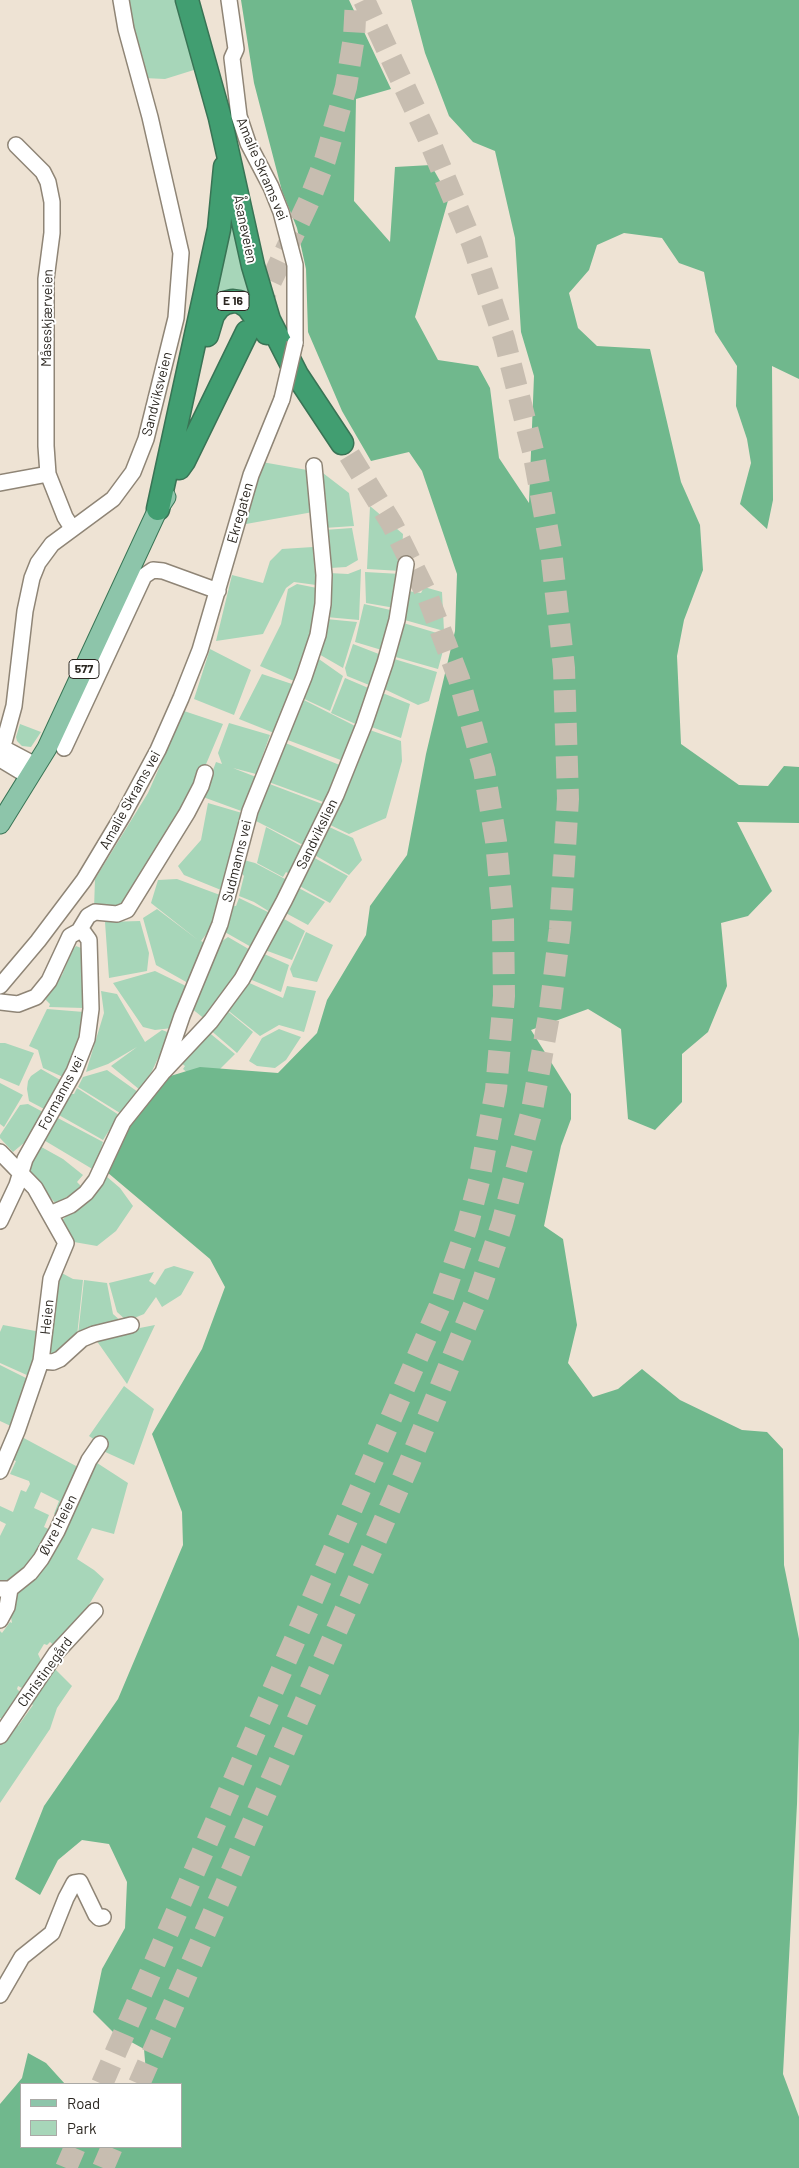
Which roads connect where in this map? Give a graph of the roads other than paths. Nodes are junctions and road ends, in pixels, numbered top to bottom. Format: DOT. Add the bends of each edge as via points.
graph roads {
  1 [pos="121,0"];
  2 [pos="187,0"];
  3 [pos="229,0"];
  4 [pos="16,144"];
  5 [pos="226,145"];
  6 [pos="247,332"];
  7 [pos="255,463"];
  8 [pos="314,466"];
  9 [pos="179,468"];
  10 [pos="48,474"];
  11 [pos="0,483"];
  12 [pos="158,509"];
  13 [pos="72,528"];
  14 [pos="225,564"];
  15 [pos="406,564"];
  16 [pos="218,591"];
  17 [pos="64,748"];
  18 [pos="1,755"];
  19 [pos="34,772"];
  20 [pos="205,773"];
  21 [pos="0,824"];
  22 [pos="79,931"];
  23 [pos="0,986"];
  24 [pos="0,1002"];
  25 [pos="163,1072"];
  26 [pos="0,1152"];
  27 [pos="20,1174"];
  28 [pos="50,1214"];
  29 [pos="0,1221"];
  30 [pos="131,1325"];
  31 [pos="41,1361"];
  32 [pos="100,1444"];
  33 [pos="0,1471"];
  34 [pos="5,1589"];
  35 [pos="95,1611"];
  36 [pos="0,1620"];
  37 [pos="0,1736"];
  38 [pos="103,1917"];
  39 [pos="0,1995"];
  1 -- 13 [label="street, Sandviksveien" via="181,253 178,300 146,439 133,472 113,499"];
  2 -- 5 [label="highway, Åsaneveien / E 16"];
  3 -- 7 [label="street, Amalie Skrams vei, bridge" via="236,49 232,58 239,116 248,143 281,212 295,265 295,343 282,399"];
  4 -- 10 [label="street, Måseskjærveien" via="43,172 52,202 46,279"];
  5 -- 9 [label="highway, Åsaneveien / E 16" via="252,266 269,320 297,375 342,442 318,417 257,317 240,302 225,302 213,315 209,328"];
  5 -- 12 [label="highway, E 16" via="219,229"];
  6 -- 9 [label="highway"];
  7 -- 14 [label="street, Ekregaten"];
  8 -- 25 [label="street, Sudmanns vei" via="324,575 318,634 250,811 220,924"];
  9 -- 12 [label="main road, 577"];
  10 -- 11 [label="street"];
  10 -- 13 [label="street, Måseskjærveien" via="64,517"];
  12 -- 19 [label="main road, 577"];
  13 -- 18 [label="street, Sandviksveien" via="52,544 32,578 14,706"];
  14 -- 16 [label="street, Amalie Skrams vei"];
  15 -- 25 [label="street, Sandvikslien" via="397,620 383,672 336,795 242,979 206,1026"];
  16 -- 17 [label="street" via="163,571 153,570 144,576"];
  16 -- 23 [label="street, Amalie Skrams vei" via="182,698 141,783 78,887"];
  18 -- 19 [label="street, Sandviksveien"];
  19 -- 21 [label="main road, 577"];
  20 -- 22 [label="street" via="187,813 127,910 117,914 95,912 84,920"];
  22 -- 24 [label="street" via="70,936 49,981 36,997 18,1004"];
  22 -- 27 [label="street, Formanns vei" via="89,940 91,1009 85,1046"];
  25 -- 28 [label="street, Sudmanns vei" via="123,1122 96,1180 86,1193 71,1205"];
  26 -- 27 [label="street, Heien"];
  27 -- 28 [label="street, Heien" via="35,1188"];
  27 -- 29 [label="street, Formanns vei"];
  28 -- 31 [label="street, Heien" via="66,1243 51,1279"];
  30 -- 31 [label="street" via="94,1334 82,1339 60,1359"];
  31 -- 33 [label="street, Heien" via="18,1431"];
  32 -- 34 [label="street, Øvre Heien" via="89,1460 49,1546 30,1573"];
  34 -- 36 [label="street" via="7,1608"];
  35 -- 37 [label="street, Christinegård" via="56,1653"];
  38 -- 39 [label="street" via="96,1915 80,1882 74,1883 52,1933 22,1957"];
}
